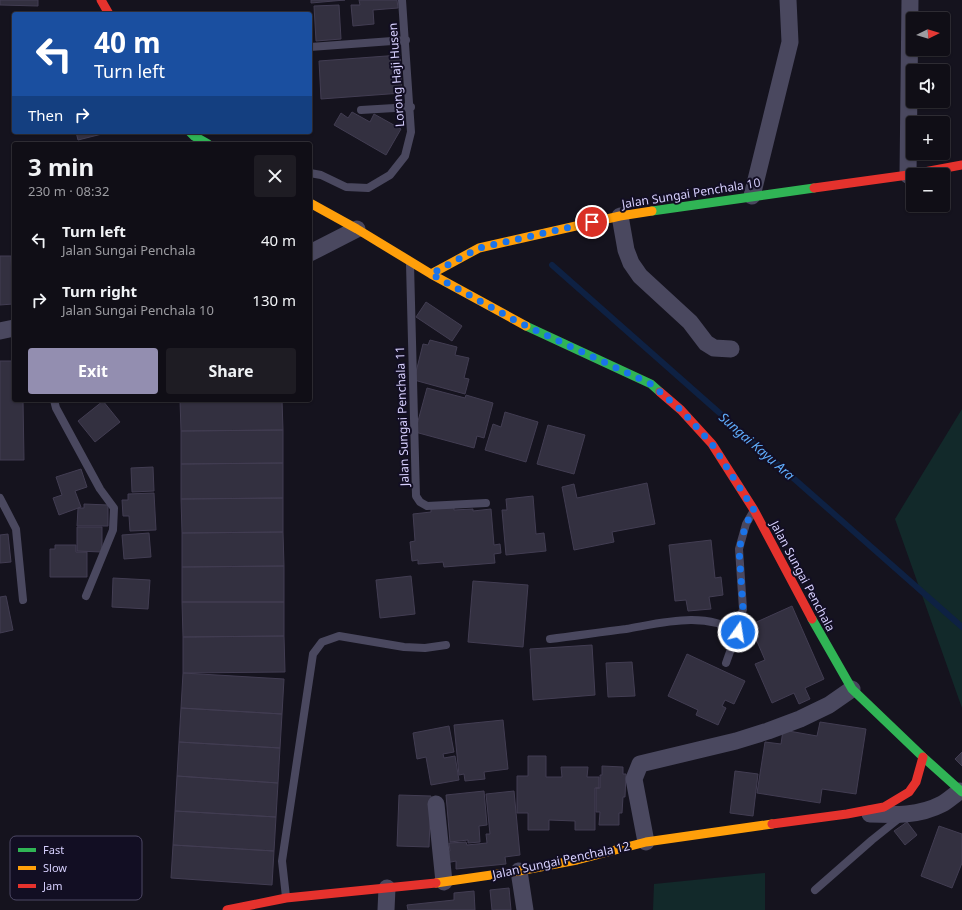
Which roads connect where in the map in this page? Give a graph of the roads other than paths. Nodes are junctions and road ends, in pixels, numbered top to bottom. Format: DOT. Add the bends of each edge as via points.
graph roads {
  1 [pos="101,0"];
  2 [pos="402,0"];
  3 [pos="788,0"];
  4 [pos="910,0"];
  5 [pos="108,12"];
  6 [pos="406,40"];
  7 [pos="312,47"];
  8 [pos="410,107"];
  9 [pos="361,110"];
  10 [pos="192,134"];
  11 [pos="204,142"];
  12 [pos="962,165"];
  13 [pos="908,168"];
  14 [pos="946,168"];
  15 [pos="312,173"];
  16 [pos="906,175"];
  17 [pos="752,196"];
  18 [pos="312,204"];
  19 [pos="620,216"];
  20 [pos="357,229"];
  21 [pos="312,252"];
  22 [pos="410,261"];
  23 [pos="431,274"];
  24 [pos="12,329"];
  25 [pos="0,332"];
  26 [pos="731,349"];
  27 [pos="54,402"];
  28 [pos="0,498"];
  29 [pos="486,503"];
  30 [pos="754,510"];
  31 [pos="86,596"];
  32 [pos="23,600"];
  33 [pos="738,632"];
  34 [pos="550,639"];
  35 [pos="446,646"];
  36 [pos="726,663"];
  37 [pos="852,689"];
  38 [pos="923,757"];
  39 [pos="961,791"];
  40 [pos="436,804"];
  41 [pos="903,806"];
  42 [pos="847,814"];
  43 [pos="646,842"];
  44 [pos="519,872"];
  45 [pos="444,882"];
  46 [pos="387,888"];
  47 [pos="815,890"];
  48 [pos="286,898"];
  49 [pos="227,910"];
  50 [pos="386,910"];
  51 [pos="525,910"];
  1 -- 5 [label="street"];
  2 -- 6 [label="lane, Lorong Haji Husen"];
  3 -- 17 [label="street" via="790,42"];
  4 -- 13 [label="street"];
  6 -- 7 [label="lane"];
  6 -- 8 [label="lane, Lorong Haji Husen"];
  8 -- 9 [label="lane"];
  8 -- 15 [label="lane, Lorong Haji Husen" via="411,132 405,156 390,175 368,188 346,187"];
  10 -- 11 [label="street"];
  12 -- 14 [label="street, Jalan Sungai Penchala 10"];
  16 -- 17 [label="street, Jalan Sungai Penchala 10"];
  17 -- 19 [label="street, Jalan Sungai Penchala 10"];
  18 -- 20 [label="street, Jalan Sungai Penchala"];
  19 -- 23 [label="street, Jalan Sungai Penchala 10" via="479,248"];
  19 -- 26 [label="street" via="626,250 640,276 690,322 706,343 714,348"];
  20 -- 21 [label="street"];
  20 -- 22 [label="street, Jalan Sungai Penchala"];
  22 -- 23 [label="street, Jalan Sungai Penchala"];
  22 -- 29 [label="lane, Jalan Sungai Penchala 11" via="416,496 427,506"];
  23 -- 30 [label="street, Jalan Sungai Penchala" via="518,322 651,384 681,410 712,444"];
  24 -- 25 [label="street"];
  27 -- 31 [label="lane" via="93,476 114,508 113,530"];
  28 -- 32 [label="lane" via="16,529"];
  30 -- 33 [label="lane" via="746,524 739,549 743,609"];
  30 -- 37 [label="street, Jalan Sungai Penchala"];
  33 -- 34 [label="lane" via="721,624 686,620"];
  33 -- 36 [label="lane"];
  35 -- 48 [label="lane" via="404,647 340,636 322,642 313,654 282,861"];
  37 -- 38 [label="street, Jalan Sungai Penchala"];
  37 -- 43 [label="street" via="829,705 768,732 640,764 634,779"];
  38 -- 39 [label="street, Jalan Sungai Penchala"];
  38 -- 41 [label="street" via="916,782"];
  39 -- 41 [label="street, Jalan Sungai Penchala 12" via="942,804 922,812"];
  40 -- 45 [label="street"];
  41 -- 42 [label="street, Jalan Sungai Penchala 12"];
  41 -- 47 [label="lane" via="872,840"];
  42 -- 43 [label="street, Jalan Sungai Penchala 12"];
  43 -- 44 [label="street, Jalan Sungai Penchala 12"];
  44 -- 45 [label="street, Jalan Sungai Penchala 12"];
  44 -- 51 [label="street"];
  45 -- 46 [label="street, Jalan Sungai Penchala 12"];
  46 -- 48 [label="street, Jalan Sungai Penchala 12"];
  46 -- 50 [label="street"];
  48 -- 49 [label="street, Jalan Sungai Penchala 12"];
}
